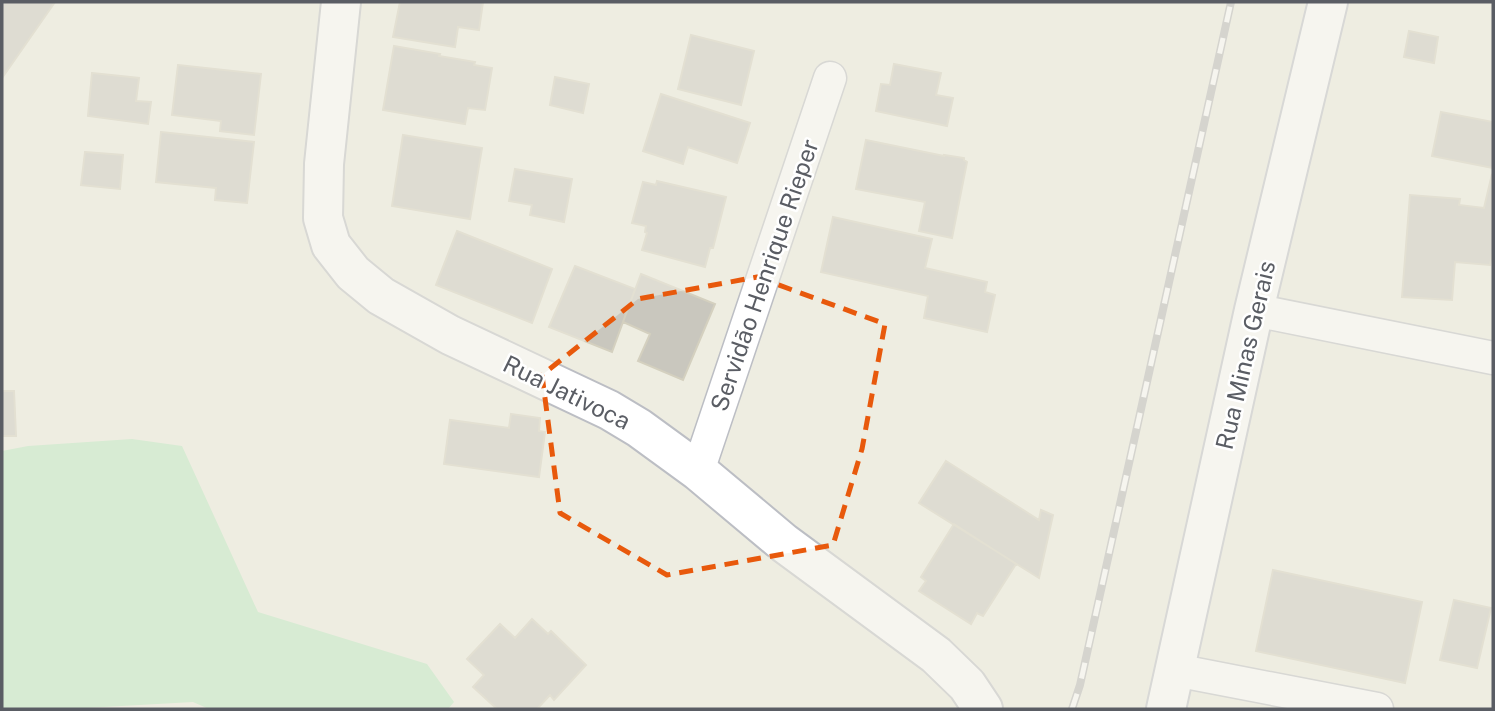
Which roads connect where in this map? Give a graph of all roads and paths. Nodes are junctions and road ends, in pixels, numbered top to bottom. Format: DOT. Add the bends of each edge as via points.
graph roads {
  1 [pos="341,2"];
  2 [pos="1328,2"];
  3 [pos="830,78"];
  4 [pos="1254,310"];
  5 [pos="1493,358"];
  6 [pos="698,471"];
  7 [pos="1175,670"];
  8 [pos="983,709"];
  9 [pos="1166,709"];
  10 [pos="1377,709"];
  1 -- 6 [label="street, Rua Jativoca" via="324,164 323,218 331,245 381,296 450,335 609,410"];
  2 -- 4 [label="street, Rua Minas Gerais"];
  3 -- 6 [label="street, Servidão Henrique Rieper"];
  4 -- 5 [label="street"];
  4 -- 7 [label="street, Rua Minas Gerais"];
  6 -- 8 [label="street, Rua Jativoca" via="784,543 936,655 967,685"];
  7 -- 9 [label="street, Rua Minas Gerais"];
  7 -- 10 [label="street"];
}
